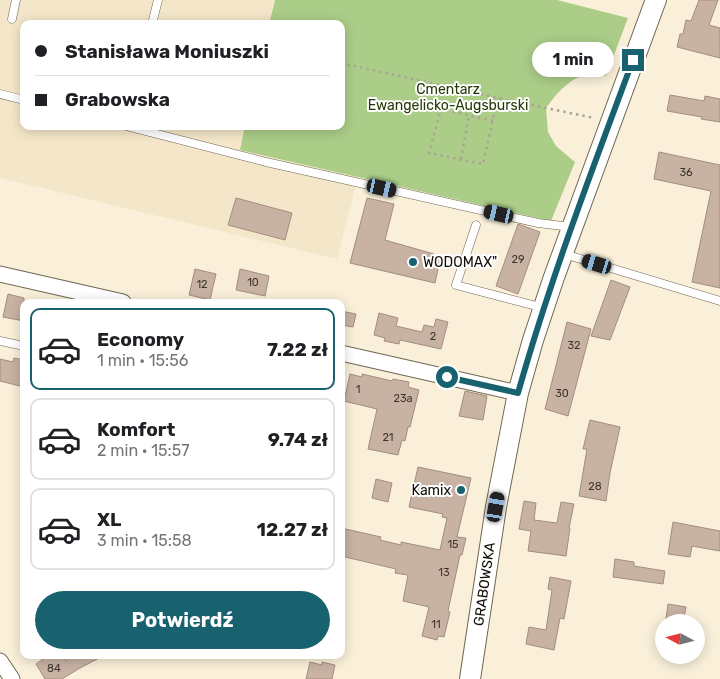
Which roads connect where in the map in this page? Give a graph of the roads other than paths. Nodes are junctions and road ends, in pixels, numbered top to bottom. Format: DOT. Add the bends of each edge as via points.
graph roads {
  1 [pos="16,0"];
  2 [pos="158,0"];
  3 [pos="655,2"];
  4 [pos="12,19"];
  5 [pos="153,20"];
  6 [pos="0,94"];
  7 [pos="20,99"];
  8 [pos="142,130"];
  9 [pos="476,225"];
  10 [pos="571,227"];
  11 [pos="562,253"];
  12 [pos="0,274"];
  13 [pos="110,299"];
  14 [pos="720,301"];
  15 [pos="544,308"];
  16 [pos="0,341"];
  17 [pos="20,345"];
  18 [pos="345,354"];
  19 [pos="518,393"];
  20 [pos="0,661"];
  21 [pos="12,679"];
  22 [pos="470,679"];
  1 -- 4 [label="lane"];
  2 -- 5 [label="lane"];
  3 -- 10 [label="street, GRABOWSKA"];
  6 -- 7 [label="lane"];
  8 -- 10 [label="lane" via="266,162 538,223"];
  9 -- 15 [label="lane" via="456,285"];
  10 -- 11 [label="street, GRABOWSKA"];
  11 -- 14 [label="lane"];
  11 -- 15 [label="street, GRABOWSKA"];
  12 -- 13 [label="street"];
  15 -- 19 [label="street, GRABOWSKA"];
  16 -- 17 [label="lane"];
  18 -- 19 [label="street"];
  19 -- 22 [label="street, GRABOWSKA" via="496,507"];
  20 -- 21 [label="street"];
}
